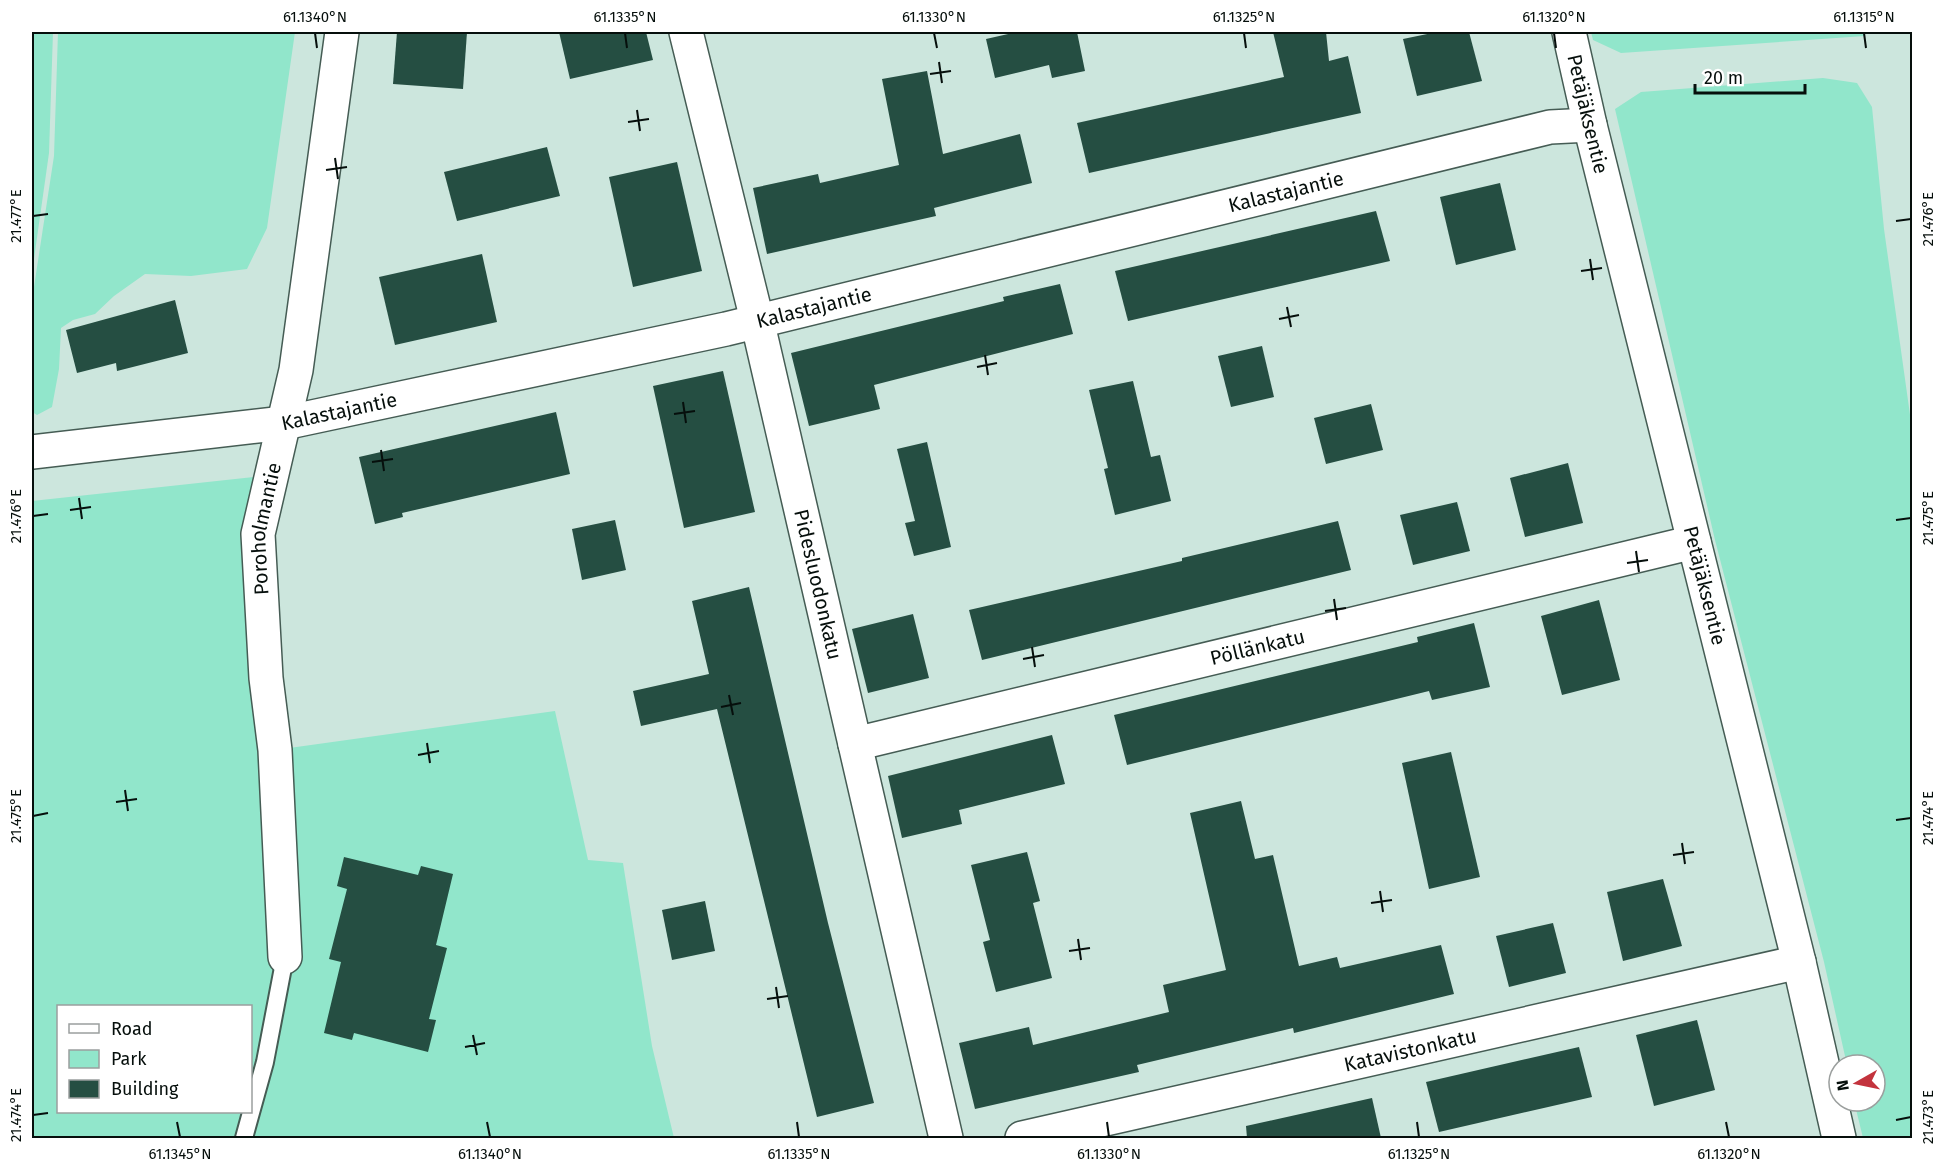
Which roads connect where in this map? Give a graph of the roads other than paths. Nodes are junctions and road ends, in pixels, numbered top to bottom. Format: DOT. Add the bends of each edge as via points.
graph roads {
  1 [pos="342,32"];
  2 [pos="686,32"];
  3 [pos="1569,32"];
  4 [pos="1590,125"];
  5 [pos="757,320"];
  6 [pos="284,423"];
  7 [pos="32,452"];
  8 [pos="1694,542"];
  9 [pos="855,744"];
  10 [pos="285,957"];
  11 [pos="1799,962"];
  12 [pos="252,1109"];
  13 [pos="251,1113"];
  14 [pos="244,1138"];
  15 [pos="946,1138"];
  16 [pos="1022,1138"];
  17 [pos="1839,1138"];
  1 -- 6 [label="street, Poroholmantie" via="296,370"];
  2 -- 5 [label="street, Pidesluodonkatu"];
  3 -- 4 [label="street, Petäjäksentie"];
  4 -- 5 [label="street, Kalastajantie" via="1550,127"];
  4 -- 8 [label="street, Petäjäksentie"];
  5 -- 6 [label="street, Kalastajantie"];
  5 -- 9 [label="street, Pidesluodonkatu"];
  6 -- 7 [label="street, Kalastajantie"];
  6 -- 10 [label="street, Poroholmantie" via="258,534 266,678 275,750"];
  8 -- 9 [label="street, Pöllänkatu"];
  8 -- 11 [label="street, Petäjäksentie"];
  9 -- 15 [label="street, Pidesluodonkatu"];
  10 -- 12 [label="lane"];
  11 -- 16 [label="street, Katavistonkatu"];
  11 -- 17 [label="street, Petäjäksentie"];
  13 -- 14 [label="lane"];
}
